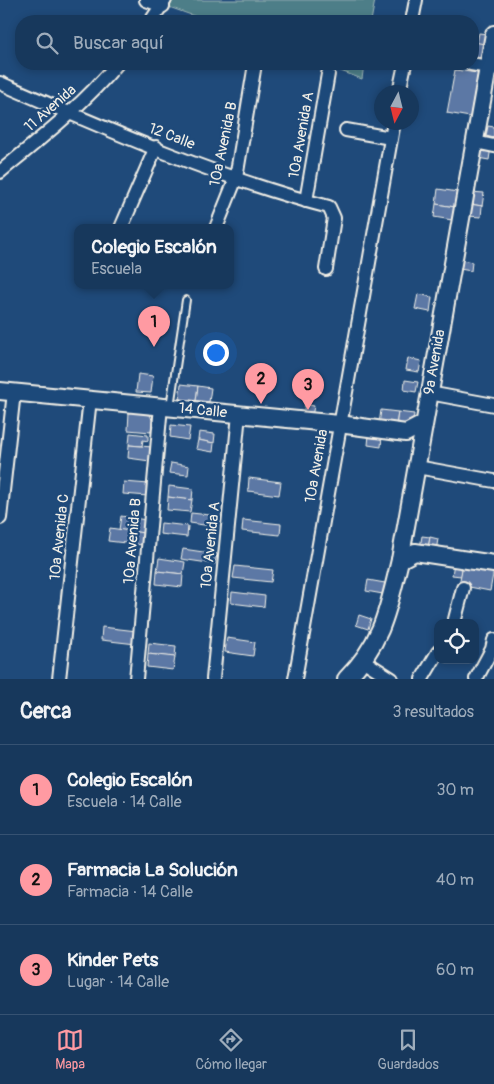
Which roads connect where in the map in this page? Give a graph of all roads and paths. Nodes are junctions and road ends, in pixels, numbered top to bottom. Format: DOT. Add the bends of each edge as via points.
graph roads {
  1 [pos="146,0"];
  2 [pos="416,0"];
  3 [pos="164,3"];
  4 [pos="155,15"];
  5 [pos="413,15"];
  6 [pos="494,34"];
  7 [pos="491,67"];
  8 [pos="112,70"];
  9 [pos="254,70"];
  10 [pos="404,70"];
  11 [pos="328,74"];
  12 [pos="0,83"];
  13 [pos="401,85"];
  14 [pos="70,114"];
  15 [pos="346,130"];
  16 [pos="392,130"];
  17 [pos="391,138"];
  18 [pos="475,142"];
  19 [pos="494,146"];
  20 [pos="156,147"];
  21 [pos="0,172"];
  22 [pos="236,178"];
  23 [pos="306,201"];
  24 [pos="123,224"];
  25 [pos="218,224"];
  26 [pos="326,270"];
  27 [pos="186,300"];
  28 [pos="7,391"];
  29 [pos="429,393"];
  30 [pos="90,399"];
  31 [pos="494,405"];
  32 [pos="165,407"];
  33 [pos="239,414"];
  34 [pos="339,424"];
  35 [pos="423,424"];
  36 [pos="406,433"];
  37 [pos="420,447"];
  38 [pos="417,467"];
  39 [pos="494,481"];
  40 [pos="0,518"];
  41 [pos="405,536"];
  42 [pos="415,552"];
  43 [pos="400,560"];
  44 [pos="494,564"];
  45 [pos="463,588"];
  46 [pos="455,619"];
  47 [pos="494,640"];
  48 [pos="434,659"];
  49 [pos="364,661"];
  50 [pos="298,675"];
  51 [pos="59,679"];
  52 [pos="136,679"];
  53 [pos="213,679"];
  54 [pos="346,679"];
  55 [pos="392,679"];
  56 [pos="422,679"];
  57 [pos="476,679"];
  1 -- 3 [label="street"];
  2 -- 5 [label="street"];
  3 -- 4 [label="street"];
  6 -- 7 [label="street, 9a Avenida"];
  7 -- 18 [label="street, 9a Avenida"];
  8 -- 14 [label="street, 11 Avenida"];
  9 -- 22 [label="street, 10a Avenida B"];
  10 -- 13 [label="street"];
  11 -- 23 [label="street, 10a Avenida A"];
  12 -- 14 [label="street, 12 Calle"];
  14 -- 20 [label="street, 12 Calle"];
  14 -- 21 [label="street, 11 Avenida"];
  15 -- 17 [label="street"];
  16 -- 17 [label="street, 10a Avenida"];
  17 -- 34 [label="street, 10a Avenida"];
  18 -- 19 [label="street"];
  18 -- 29 [label="street, 9a Avenida"];
  20 -- 22 [label="street, 12 Calle"];
  20 -- 24 [label="street"];
  22 -- 23 [label="street, 12 Calle"];
  22 -- 25 [label="street, 10a Avenida B"];
  23 -- 26 [label="street, 12 Calle" via="333,211"];
  27 -- 32 [label="lane"];
  28 -- 30 [label="street, 14 Calle"];
  28 -- 40 [label="street"];
  29 -- 31 [label="street"];
  29 -- 35 [label="street, 9a Avenida"];
  30 -- 32 [label="street, 14 Calle"];
  30 -- 51 [label="street, 10a Avenida C"];
  32 -- 33 [label="street, 14 Calle"];
  32 -- 52 [label="street, 10a Avenida B"];
  33 -- 34 [label="street, 14 Calle"];
  33 -- 53 [label="street, 10a Avenida A"];
  34 -- 36 [label="street, 14 Calle"];
  34 -- 50 [label="street, 10a Avenida"];
  35 -- 36 [label="street"];
  35 -- 37 [label="street, 9a Avenida"];
  36 -- 37 [label="street"];
  37 -- 38 [label="street, 9a Avenida"];
  38 -- 39 [label="street"];
  38 -- 41 [label="street, 9a Avenida"];
  41 -- 42 [label="street"];
  41 -- 43 [label="street, 9a Avenida"];
  42 -- 43 [label="street"];
  42 -- 44 [label="street"];
  43 -- 49 [label="street, 9a Avenida" via="379,636"];
  45 -- 46 [label="street"];
  47 -- 57 [label="street"];
  48 -- 56 [label="street"];
  49 -- 54 [label="street, 9a Avenida"];
  49 -- 55 [label="street"];
}
